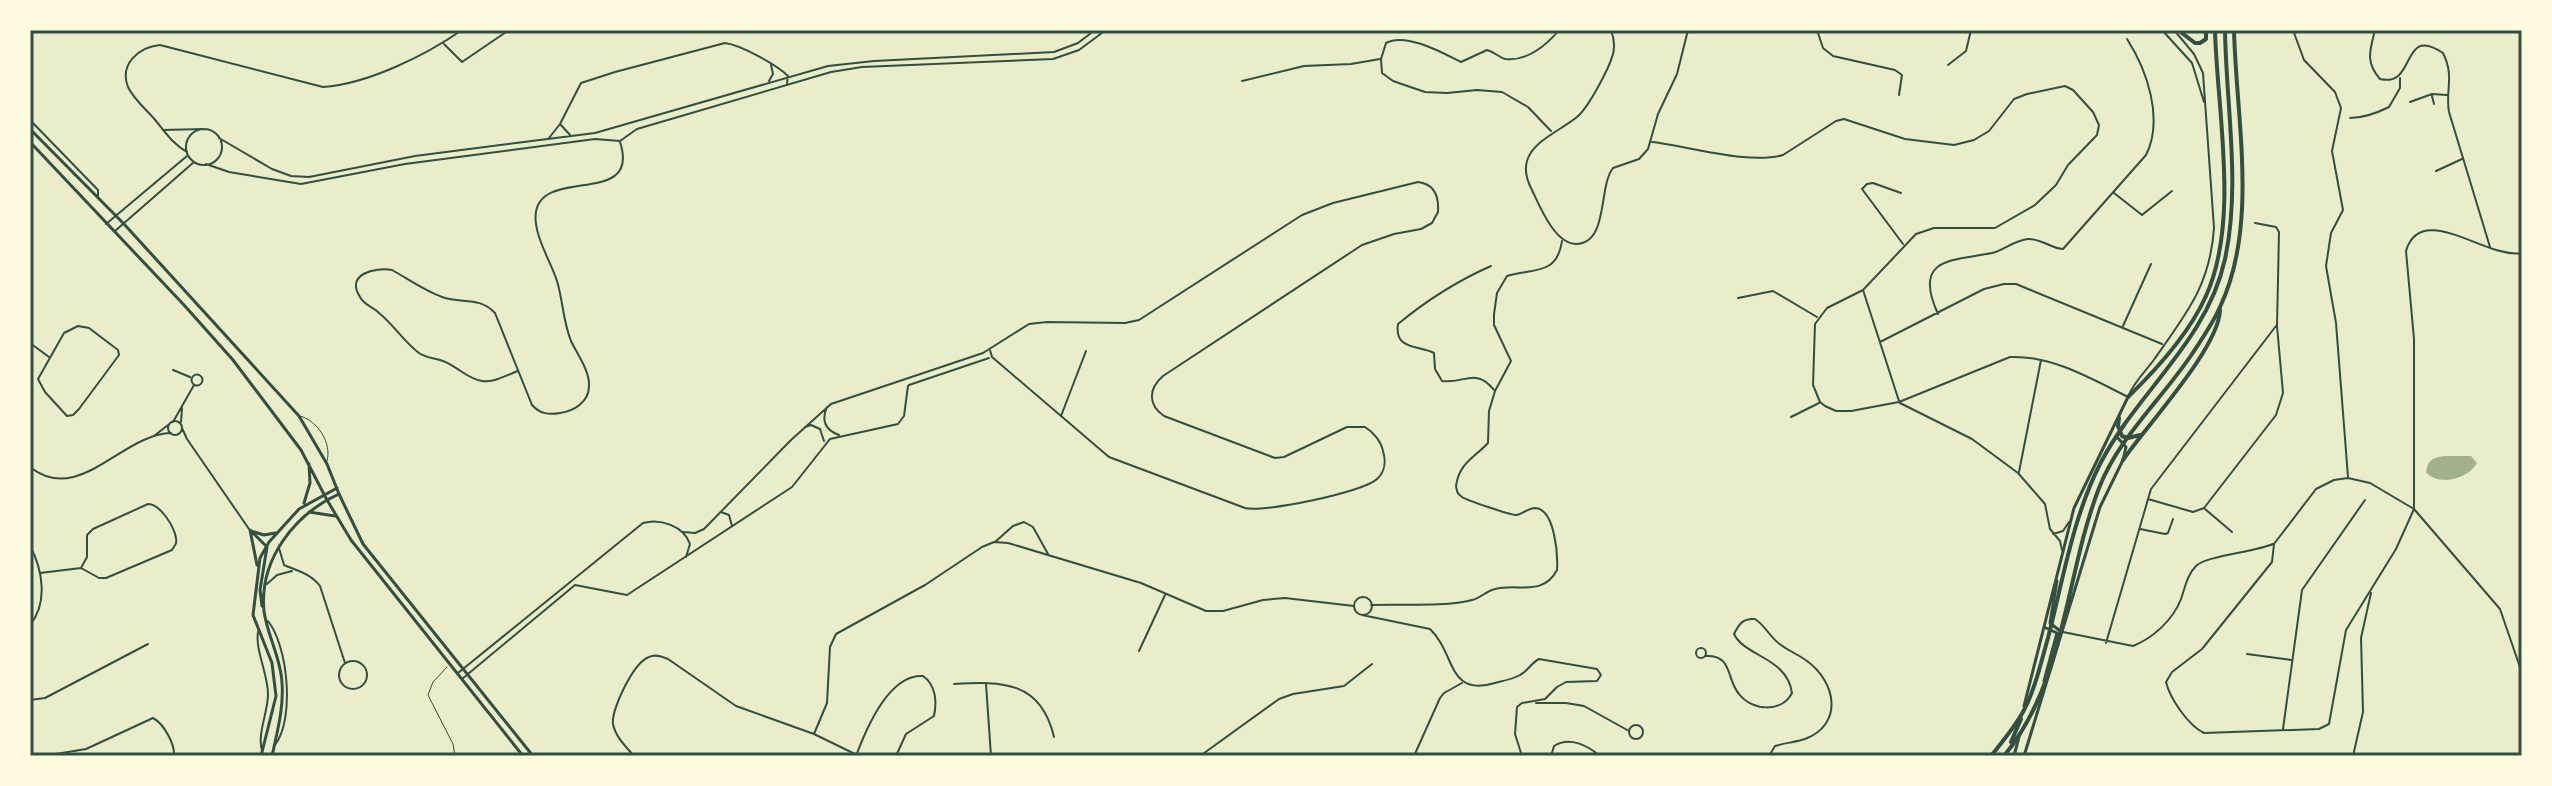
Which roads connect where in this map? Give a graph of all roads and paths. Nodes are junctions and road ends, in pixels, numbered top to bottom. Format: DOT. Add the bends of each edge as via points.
graph roads {
  1 [pos="460,30"];
  2 [pos="509,30"];
  3 [pos="1095,30"];
  4 [pos="1106,30"];
  5 [pos="1559,30"];
  6 [pos="1611,30"];
  7 [pos="1688,30"];
  8 [pos="1817,30"];
  9 [pos="1971,30"];
  10 [pos="2162,30"];
  11 [pos="2176,30"];
  12 [pos="2206,30"];
  13 [pos="2215,30"];
  14 [pos="2225,30"];
  15 [pos="2234,30"];
  16 [pos="2293,30"];
  17 [pos="2375,30"];
  18 [pos="2127,39"];
  19 [pos="443,43"];
  20 [pos="1381,59"];
  21 [pos="770,64"];
  22 [pos="1948,65"];
  23 [pos="810,71"];
  24 [pos="788,76"];
  25 [pos="2400,76"];
  26 [pos="812,78"];
  27 [pos="1242,81"];
  28 [pos="767,83"];
  29 [pos="783,86"];
  30 [pos="2432,94"];
  31 [pos="1899,95"];
  32 [pos="2449,95"];
  33 [pos="2410,102"];
  34 [pos="2434,104"];
  35 [pos="2206,107"];
  36 [pos="2350,118"];
  37 [pos="30,120"];
  38 [pos="560,124"];
  39 [pos="617,127"];
  40 [pos="30,129"];
  41 [pos="205,129"];
  42 [pos="163,130"];
  43 [pos="1552,132"];
  44 [pos="571,136"];
  45 [pos="219,138"];
  46 [pos="547,139"];
  47 [pos="621,140"];
  48 [pos="30,142"];
  49 [pos="1652,142"];
  50 [pos="187,154"];
  51 [pos="2463,158"];
  52 [pos="194,162"];
  53 [pos="206,164"];
  54 [pos="2436,171"];
  55 [pos="2172,191"];
  56 [pos="2113,192"];
  57 [pos="1901,193"];
  58 [pos="98,198"];
  59 [pos="115,216"];
  60 [pos="2255,223"];
  61 [pos="106,224"];
  62 [pos="124,224"];
  63 [pos="114,232"];
  64 [pos="1562,241"];
  65 [pos="1904,245"];
  66 [pos="2490,249"];
  67 [pos="2522,253"];
  68 [pos="2151,264"];
  69 [pos="1491,266"];
  70 [pos="1863,290"];
  71 [pos="1738,298"];
  72 [pos="2220,307"];
  73 [pos="1938,314"];
  74 [pos="1818,318"];
  75 [pos="2277,326"];
  76 [pos="2122,327"];
  77 [pos="1880,342"];
  78 [pos="30,343"];
  79 [pos="2164,345"];
  80 [pos="990,350"];
  81 [pos="1086,351"];
  82 [pos="992,357"];
  83 [pos="50,358"];
  84 [pos="2041,359"];
  85 [pos="173,370"];
  86 [pos="518,371"];
  87 [pos="191,378"];
  88 [pos="896,381"];
  89 [pos="194,385"];
  90 [pos="908,386"];
  91 [pos="1495,391"];
  92 [pos="2128,397"];
  93 [pos="1820,402"];
  94 [pos="1899,402"];
  95 [pos="828,406"];
  96 [pos="182,407"];
  97 [pos="299,416"];
  98 [pos="1061,417"];
  99 [pos="1791,417"];
  100 [pos="2119,418"];
  101 [pos="171,423"];
  102 [pos="181,426"];
  103 [pos="803,428"];
  104 [pos="171,433"];
  105 [pos="177,434"];
  106 [pos="839,435"];
  107 [pos="2140,435"];
  108 [pos="149,439"];
  109 [pos="187,439"];
  110 [pos="2107,441"];
  111 [pos="822,446"];
  112 [pos="2123,460"];
  113 [pos="309,462"];
  114 [pos="327,464"];
  115 [pos="30,467"];
  116 [pos="2018,473"];
  117 [pos="2348,478"];
  118 [pos="337,488"];
  119 [pos="324,493"];
  120 [pos="339,494"];
  121 [pos="2148,499"];
  122 [pos="327,500"];
  123 [pos="2365,500"];
  124 [pos="2204,508"];
  125 [pos="299,509"];
  126 [pos="2414,509"];
  127 [pos="309,512"];
  128 [pos="721,512"];
  129 [pos="335,516"];
  130 [pos="2173,519"];
  131 [pos="2070,521"];
  132 [pos="731,527"];
  133 [pos="281,528"];
  134 [pos="2139,528"];
  135 [pos="250,530"];
  136 [pos="683,532"];
  137 [pos="2232,532"];
  138 [pos="2053,534"];
  139 [pos="994,542"];
  140 [pos="2274,544"];
  141 [pos="30,546"];
  142 [pos="266,546"];
  143 [pos="279,546"];
  144 [pos="2062,553"];
  145 [pos="1048,555"];
  146 [pos="686,558"];
  147 [pos="81,568"];
  148 [pos="297,571"];
  149 [pos="40,573"];
  150 [pos="578,574"];
  151 [pos="257,576"];
  152 [pos="2057,576"];
  153 [pos="571,579"];
  154 [pos="266,584"];
  155 [pos="575,585"];
  156 [pos="2371,592"];
  157 [pos="1165,594"];
  158 [pos="1371,605"];
  159 [pos="1354,606"];
  160 [pos="264,609"];
  161 [pos="1362,615"];
  162 [pos="30,625"];
  163 [pos="2044,627"];
  164 [pos="258,630"];
  165 [pos="2063,632"];
  166 [pos="2106,643"];
  167 [pos="148,644"];
  168 [pos="1139,651"];
  169 [pos="2247,654"];
  170 [pos="1705,656"];
  171 [pos="2292,661"];
  172 [pos="345,663"];
  173 [pos="451,663"];
  174 [pos="1372,664"];
  175 [pos="464,668"];
  176 [pos="458,673"];
  177 [pos="2522,673"];
  178 [pos="468,674"];
  179 [pos="462,679"];
  180 [pos="986,683"];
  181 [pos="1464,683"];
  182 [pos="954,684"];
  183 [pos="2042,696"];
  184 [pos="30,700"];
  185 [pos="1527,702"];
  186 [pos="2021,719"];
  187 [pos="2283,730"];
  188 [pos="1629,731"];
  189 [pos="814,734"];
  190 [pos="1054,737"];
  191 [pos="261,754"];
  192 [pos="856,755"];
  193 [pos="44,756"];
  194 [pos="174,756"];
  195 [pos="272,756"];
  196 [pos="455,756"];
  197 [pos="523,756"];
  198 [pos="533,756"];
  199 [pos="634,756"];
  200 [pos="896,756"];
  201 [pos="991,756"];
  202 [pos="1200,756"];
  203 [pos="1414,756"];
  204 [pos="1522,756"];
  205 [pos="1551,756"];
  206 [pos="1600,756"];
  207 [pos="1769,756"];
  208 [pos="1991,756"];
  209 [pos="2004,756"];
  210 [pos="2014,756"];
  211 [pos="2024,756"];
  212 [pos="2353,756"];
  1 -- 19 [label="street"];
  2 -- 19 [label="street" via="462,62"];
  3 -- 23 [label="street" via="1054,52 856,63"];
  4 -- 26 [label="street" via="1079,50 1053,59 862,67"];
  5 -- 20 [label="street" via="1520,58 1507,59 1487,50 1461,62 1434,48 1396,40 1386,43"];
  6 -- 43 [label="street" via="1613,54 1586,106"];
  7 -- 49 [label="street"];
  8 -- 31 [label="street" via="1823,48 1833,56 1902,75"];
  9 -- 22 [label="street" via="1966,51"];
  10 -- 35 [label="street" via="2192,63"];
  11 -- 12 [label="highway" via="2200,43"];
  11 -- 35 [label="street" via="2201,66"];
  13 -- 92 [label="highway" via="2224,201 2219,254 2193,320"];
  14 -- 208 [label="highway" via="2232,196 2222,274 2201,322 2100,464 2024,710"];
  15 -- 72 [label="highway" via="2242,200 2237,254"];
  16 -- 117 [label="street" via="2304,60 2335,92 2341,108 2332,151 2343,210 2331,233 2326,266 2336,323"];
  17 -- 25 [label="street" via="2368,57 2372,68 2380,79"];
  18 -- 56 [label="street" via="2148,80 2151,139 2146,155"];
  19 -- 42 [label="street" via="419,57 323,87 160,45 147,47 130,61 127,82"];
  20 -- 27 [label="street" via="1304,66"];
  20 -- 43 [label="street" via="1387,79 1425,92 1502,92 1528,107"];
  21 -- 24 [label="street"];
  21 -- 28 [label="street" via="773,74"];
  21 -- 38 [label="street" via="725,43 596,77 577,88"];
  23 -- 24 [label="street"];
  23 -- 26 [label="street"];
  24 -- 28 [label="street"];
  24 -- 29 [label="street"];
  25 -- 32 [label="street" via="2411,52 2437,49 2447,64"];
  25 -- 36 [label="street" via="2400,88 2389,107 2365,118"];
  26 -- 29 [label="street"];
  28 -- 39 [label="street"];
  29 -- 47 [label="street" via="637,129"];
  30 -- 32 [label="street"];
  30 -- 33 [label="street"];
  30 -- 34 [label="street"];
  32 -- 51 [label="street"];
  35 -- 79 [label="street" via="2213,248 2198,295"];
  37 -- 58 [label="street" via="98,190"];
  38 -- 44 [label="street"];
  38 -- 46 [label="street"];
  39 -- 44 [label="street"];
  39 -- 47 [label="street"];
  40 -- 58 [label="main road"];
  41 -- 42 [label="street"];
  41 -- 45 [label="street"];
  41 -- 50 [label="street" via="190,136"];
  42 -- 50 [label="street"];
  43 -- 64 [label="street" via="1529,156 1526,176"];
  44 -- 46 [label="street"];
  45 -- 46 [label="street" via="265,166 302,177"];
  45 -- 53 [label="street" via="221,153"];
  47 -- 53 [label="street" via="445,158 301,184"];
  47 -- 86 [label="street" via="623,161 616,176 551,192 536,213 588,392 569,411 541,412 532,405"];
  48 -- 61 [label="main road"];
  49 -- 64 [label="street" via="1639,159 1618,164 1609,173 1591,238 1572,244"];
  49 -- 65 [label="street" via="1774,158 1844,119 1905,139 1954,145 1989,131 2014,99 2065,86 2093,112 2097,135 2035,205 1995,228 1934,228"];
  50 -- 52 [label="street"];
  50 -- 59 [label="street"];
  51 -- 54 [label="street"];
  51 -- 66 [label="street"];
  52 -- 53 [label="street"];
  52 -- 62 [label="street"];
  55 -- 56 [label="street" via="2142,215"];
  56 -- 73 [label="street" via="2063,249 2025,239 1999,251 1945,261 1929,288"];
  57 -- 65 [label="street" via="1873,183 1862,189"];
  58 -- 59 [label="main road"];
  59 -- 61 [label="street"];
  59 -- 62 [label="main road"];
  60 -- 75 [label="street" via="2279,232"];
  61 -- 63 [label="main road"];
  62 -- 63 [label="street"];
  62 -- 97 [label="main road"];
  63 -- 113 [label="main road" via="233,360"];
  64 -- 91 [label="street" via="1551,265 1507,276 1501,285 1494,325 1511,361"];
  65 -- 70 [label="street"];
  66 -- 67 [label="street"];
  66 -- 126 [label="street" via="2429,229 2416,234 2406,251 2414,339"];
  68 -- 76 [label="street"];
  69 -- 91 [label="street" via="1457,281 1398,324 1397,331 1405,345 1434,353 1442,381 1476,378"];
  70 -- 74 [label="street"];
  70 -- 77 [label="street"];
  71 -- 74 [label="street" via="1773,291"];
  72 -- 107 [label="highway" via="2220,320 2206,349"];
  72 -- 209 [label="highway" via="2191,356 2120,447 2099,488 2041,693"];
  73 -- 76 [label="street" via="1984,289 2016,284"];
  73 -- 77 [label="street"];
  74 -- 93 [label="street" via="1813,385"];
  75 -- 121 [label="street"];
  75 -- 124 [label="street" via="2281,405"];
  76 -- 79 [label="street"];
  77 -- 94 [label="street"];
  78 -- 83 [label="street"];
  79 -- 92 [label="street"];
  80 -- 82 [label="street"];
  80 -- 88 [label="street"];
  80 -- 98 [label="street" via="1036,323 1139,320 1302,215 1418,182 1433,188 1437,216 1429,226 1362,245 1163,376 1152,391 1153,405 1164,416 1275,458 1352,426 1369,430 1382,445 1385,464 1374,481 1253,510 1109,457"];
  81 -- 98 [label="street"];
  82 -- 90 [label="street"];
  82 -- 98 [label="street"];
  83 -- 83 [label="street" via="64,333 78,326 89,328 119,355 79,409 67,416 38,381"];
  84 -- 92 [label="street"];
  84 -- 94 [label="street" via="2010,357"];
  84 -- 116 [label="street"];
  85 -- 87 [label="street"];
  86 -- 86 [label="street" via="488,305 446,298 392,270 370,269 360,276 361,300 420,353 482,381"];
  87 -- 89 [label="street"];
  87 -- 89 [label="street" via="201,377"];
  88 -- 90 [label="street"];
  88 -- 95 [label="street"];
  89 -- 96 [label="street"];
  90 -- 106 [label="street" via="898,424"];
  91 -- 158 [label="street" via="1488,443 1462,466 1457,491 1509,514 1532,508 1545,513 1558,564 1554,576 1522,589 1494,589 1470,601"];
  92 -- 100 [label="main road"];
  93 -- 94 [label="street" via="1842,411"];
  93 -- 99 [label="street"];
  94 -- 116 [label="street" via="1972,439"];
  95 -- 103 [label="street"];
  95 -- 106 [label="street" via="824,423"];
  96 -- 101 [label="street"];
  96 -- 102 [label="street"];
  97 -- 114 [label="main road"];
  97 -- 114 [label="lane" via="313,421 321,432 329,452"];
  100 -- 107 [label="highway" via="2122,436"];
  100 -- 110 [label="main road"];
  101 -- 102 [label="street"];
  101 -- 104 [label="street"];
  101 -- 108 [label="street"];
  102 -- 105 [label="street"];
  102 -- 109 [label="street"];
  103 -- 111 [label="street" via="820,429"];
  103 -- 128 [label="street"];
  104 -- 105 [label="street"];
  104 -- 108 [label="street"];
  105 -- 109 [label="street"];
  106 -- 111 [label="street"];
  107 -- 112 [label="highway"];
  108 -- 115 [label="street" via="73,478 52,478"];
  109 -- 135 [label="street"];
  110 -- 112 [label="main road" via="2117,437 2124,442"];
  110 -- 131 [label="main road"];
  111 -- 132 [label="street" via="792,487"];
  112 -- 165 [label="main road" via="2100,507"];
  113 -- 119 [label="main road"];
  113 -- 125 [label="main road" via="309,492"];
  114 -- 118 [label="main road"];
  116 -- 138 [label="street" via="2045,504"];
  117 -- 126 [label="street" via="2381,488"];
  117 -- 140 [label="street" via="2316,489"];
  118 -- 119 [label="main road"];
  118 -- 120 [label="main road"];
  119 -- 122 [label="main road"];
  119 -- 125 [label="main road"];
  120 -- 122 [label="main road"];
  120 -- 175 [label="main road" via="363,544"];
  121 -- 124 [label="street" via="2193,512"];
  121 -- 134 [label="street"];
  122 -- 127 [label="main road"];
  122 -- 129 [label="main road"];
  123 -- 171 [label="street" via="2302,590"];
  124 -- 137 [label="street"];
  125 -- 133 [label="main road"];
  126 -- 156 [label="street"];
  126 -- 177 [label="street" via="2500,609"];
  127 -- 129 [label="main road"];
  127 -- 143 [label="main road"];
  128 -- 132 [label="street" via="731,518"];
  128 -- 136 [label="street" via="704,529"];
  129 -- 173 [label="main road"];
  130 -- 134 [label="street" via="2165,534"];
  131 -- 138 [label="street"];
  131 -- 144 [label="main road"];
  132 -- 146 [label="street"];
  133 -- 135 [label="main road" via="264,535"];
  133 -- 142 [label="main road"];
  134 -- 166 [label="street"];
  135 -- 142 [label="main road"];
  135 -- 151 [label="main road"];
  136 -- 146 [label="street" via="690,544"];
  136 -- 150 [label="street" via="656,520 643,523"];
  138 -- 144 [label="street"];
  139 -- 145 [label="street"];
  139 -- 145 [label="street" via="1024,522 1033,527"];
  139 -- 189 [label="street" via="836,634 830,647 827,703"];
  140 -- 166 [label="street" via="2201,561 2155,634 2133,646"];
  140 -- 187 [label="street" via="2272,562 2202,649 2166,679 2170,694 2197,730"];
  141 -- 149 [label="street"];
  142 -- 151 [label="main road"];
  142 -- 160 [label="main road" via="259,596"];
  143 -- 148 [label="street" via="282,563"];
  143 -- 154 [label="main road"];
  144 -- 152 [label="main road"];
  145 -- 157 [label="street"];
  146 -- 155 [label="street" via="627,595"];
  147 -- 147 [label="street" via="93,529 148,504 159,507 176,536 172,550 106,578"];
  147 -- 149 [label="street"];
  148 -- 154 [label="street" via="283,572"];
  148 -- 172 [label="street" via="320,586"];
  149 -- 162 [label="street" via="40,606"];
  150 -- 153 [label="street"];
  150 -- 155 [label="street"];
  151 -- 164 [label="main road" via="253,615"];
  152 -- 163 [label="main road"];
  152 -- 165 [label="main road" via="2050,623"];
  153 -- 155 [label="street"];
  153 -- 175 [label="street"];
  154 -- 160 [label="main road"];
  155 -- 178 [label="street"];
  156 -- 187 [label="street" via="2346,630 2329,724"];
  156 -- 212 [label="street" via="2361,638 2363,712"];
  157 -- 159 [label="street" via="1212,612 1277,598"];
  157 -- 168 [label="street"];
  158 -- 159 [label="street" via="1364,597"];
  158 -- 161 [label="street"];
  159 -- 161 [label="street"];
  160 -- 195 [label="main road" via="283,687"];
  161 -- 181 [label="street" via="1430,629"];
  163 -- 183 [label="main road" via="2057,633"];
  163 -- 186 [label="main road"];
  164 -- 191 [label="street" via="268,692"];
  164 -- 191 [label="main road" via="272,663 276,696"];
  165 -- 166 [label="street"];
  165 -- 183 [label="main road"];
  167 -- 184 [label="street" via="45,698"];
  169 -- 171 [label="street"];
  170 -- 207 [label="street" via="1725,662 1736,691 1750,704 1775,708 1785,703 1792,693 1787,679 1734,634 1739,624 1755,619 1823,676 1833,701 1827,723 1805,739 1775,746"];
  171 -- 187 [label="street"];
  172 -- 172 [label="street" via="339,671 342,684 350,689 363,685 368,677 363,664"];
  173 -- 176 [label="main road"];
  173 -- 196 [label="lane" via="428,695"];
  174 -- 202 [label="street" via="1344,686 1279,699"];
  175 -- 176 [label="street"];
  175 -- 178 [label="main road"];
  176 -- 179 [label="main road"];
  178 -- 179 [label="street"];
  178 -- 198 [label="main road"];
  179 -- 197 [label="main road"];
  180 -- 182 [label="street"];
  180 -- 190 [label="street" via="1002,682 1039,702"];
  180 -- 201 [label="street"];
  181 -- 185 [label="street" via="1481,687 1514,678 1539,659 1593,666 1600,672 1594,683 1566,682 1545,699"];
  181 -- 203 [label="street" via="1440,698"];
  183 -- 211 [label="main road"];
  185 -- 188 [label="street" via="1584,706"];
  185 -- 204 [label="street" via="1514,715"];
  186 -- 209 [label="highway"];
  186 -- 210 [label="main road"];
  189 -- 192 [label="street"];
  189 -- 199 [label="street" via="736,706 668,659 654,656 638,665 614,711 616,733"];
  192 -- 200 [label="street" via="875,714 899,683 923,676 934,692 934,716 906,734"];
  193 -- 194 [label="street" via="86,749 153,718 172,744"];
  205 -- 206 [label="street" via="1554,746 1565,741"];
}
